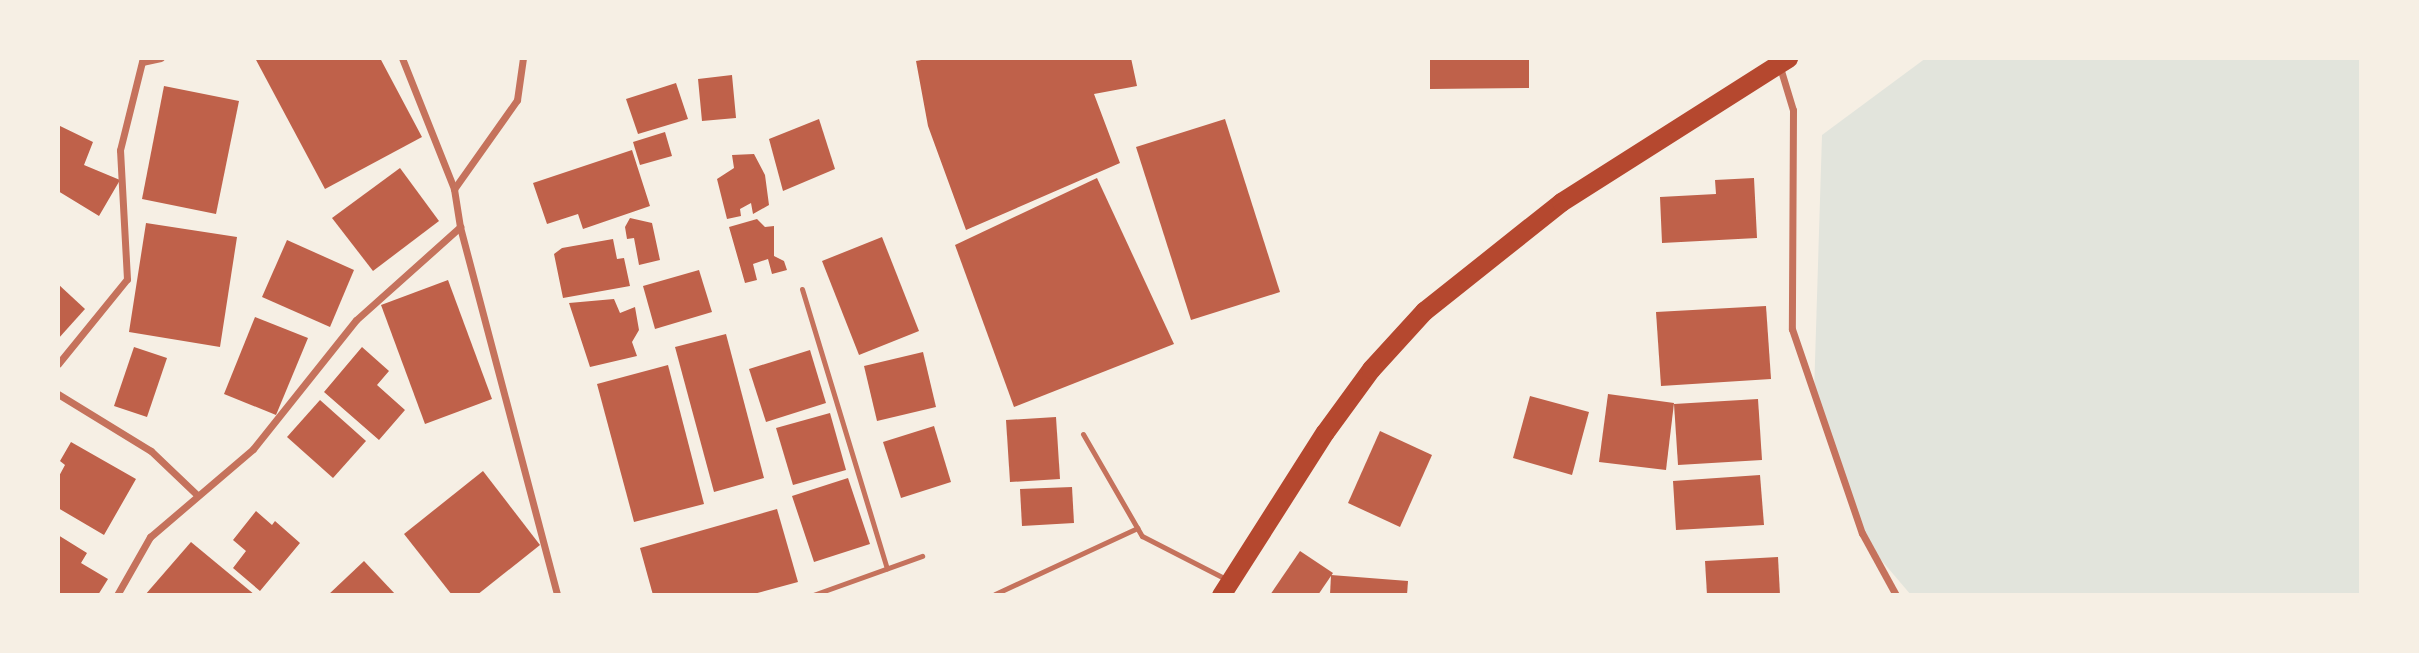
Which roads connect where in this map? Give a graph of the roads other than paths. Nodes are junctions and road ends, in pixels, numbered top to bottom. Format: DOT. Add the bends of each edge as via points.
graph roads {
  1 [pos="161,58"];
  2 [pos="402,58"];
  3 [pos="523,58"];
  4 [pos="1784,61"];
  5 [pos="454,189"];
  6 [pos="460,228"];
  7 [pos="802,289"];
  8 [pos="58,364"];
  9 [pos="58,394"];
  10 [pos="1083,434"];
  11 [pos="196,494"];
  12 [pos="1137,528"];
  13 [pos="922,556"];
  14 [pos="887,568"];
  15 [pos="1225,588"];
  16 [pos="995,594"];
  17 [pos="117,595"];
  18 [pos="557,595"];
  19 [pos="813,595"];
  20 [pos="1896,595"];
  1 -- 8 [label="street" via="142,62 120,150 127,279"];
  2 -- 5 [label="street"];
  3 -- 5 [label="street" via="517,100"];
  4 -- 15 [label="highway" via="1561,202 1424,311 1371,369 1325,432"];
  4 -- 20 [label="street" via="1793,110 1792,329 1862,533"];
  5 -- 6 [label="street"];
  6 -- 11 [label="street" via="356,320 253,449"];
  6 -- 18 [label="street"];
  7 -- 14 [label="lane"];
  9 -- 11 [label="street" via="151,451"];
  10 -- 12 [label="lane"];
  11 -- 17 [label="street" via="150,537"];
  12 -- 15 [label="lane" via="1142,536"];
  12 -- 16 [label="lane"];
  13 -- 14 [label="lane"];
  14 -- 19 [label="lane"];
}
